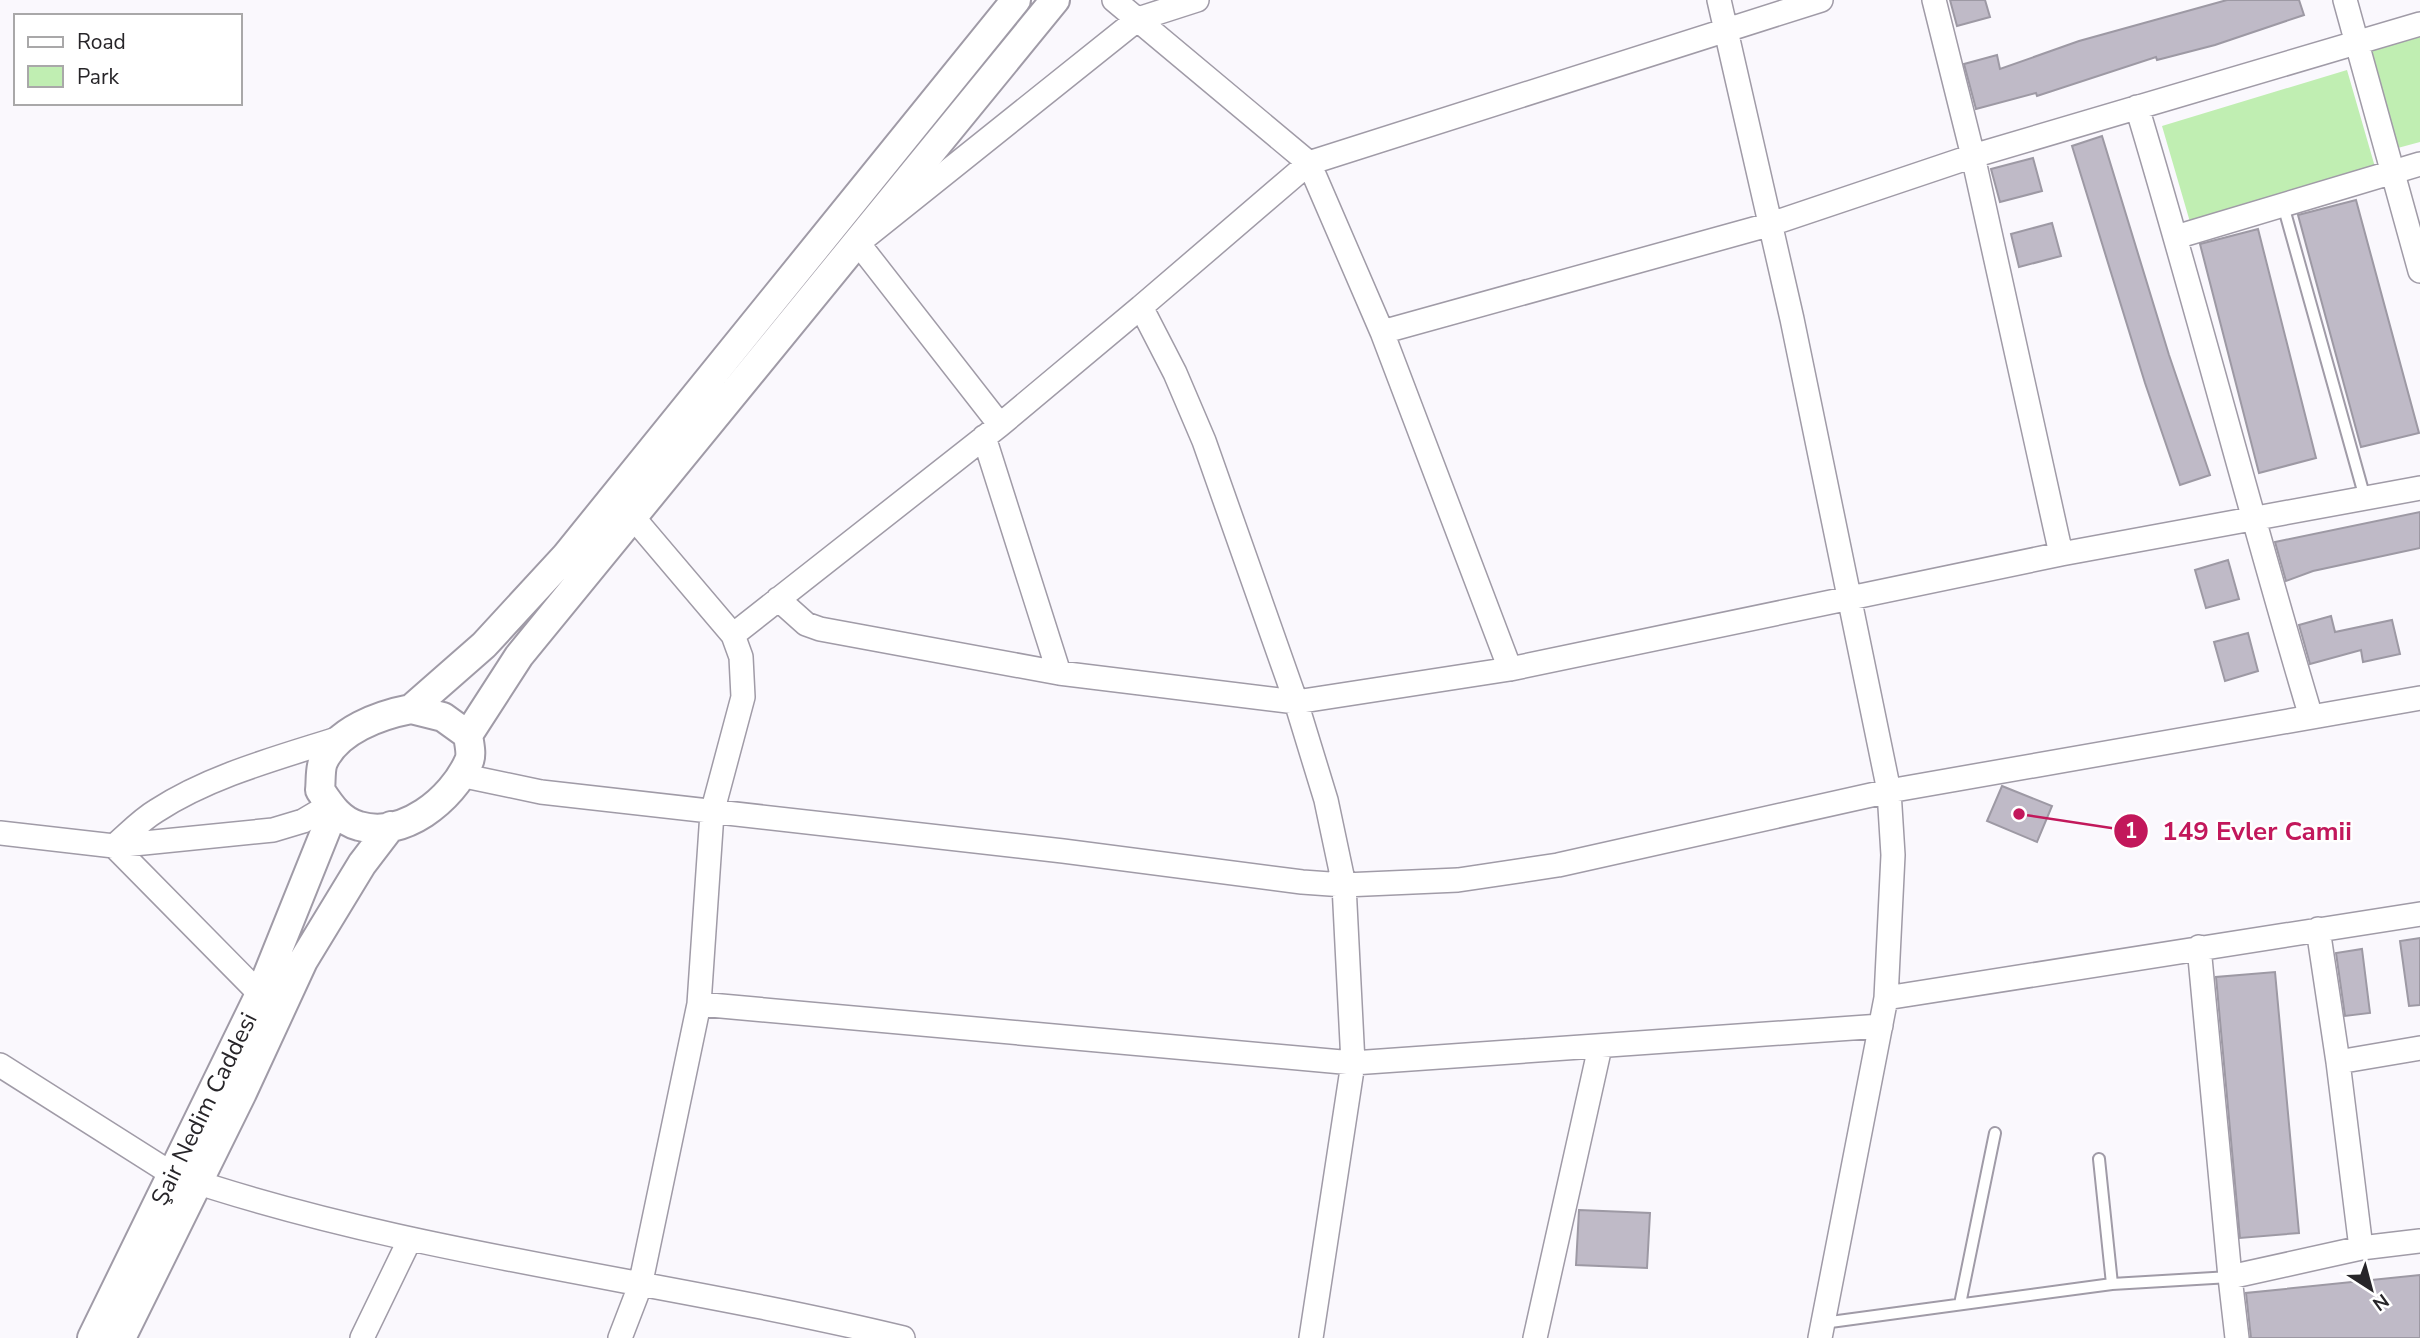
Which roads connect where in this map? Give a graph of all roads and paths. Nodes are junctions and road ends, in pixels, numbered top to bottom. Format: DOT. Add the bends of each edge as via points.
graph roads {
  1 [pos="1016,0"];
  2 [pos="1055,0"];
  3 [pos="1114,0"];
  4 [pos="1197,0"];
  5 [pos="1719,0"];
  6 [pos="1821,0"];
  7 [pos="1934,0"];
  8 [pos="2344,0"];
  9 [pos="1138,19"];
  10 [pos="2420,24"];
  11 [pos="1726,29"];
  12 [pos="2358,44"];
  13 [pos="2137,107"];
  14 [pos="1973,156"];
  15 [pos="1309,163"];
  16 [pos="2420,164"];
  17 [pos="2392,173"];
  18 [pos="2283,205"];
  19 [pos="1768,225"];
  20 [pos="2176,237"];
  21 [pos="858,243"];
  22 [pos="2420,271"];
  23 [pos="1141,307"];
  24 [pos="1382,332"];
  25 [pos="992,431"];
  26 [pos="2420,488"];
  27 [pos="2365,498"];
  28 [pos="632,516"];
  29 [pos="2251,519"];
  30 [pos="2061,554"];
  31 [pos="778,599"];
  32 [pos="1848,600"];
  33 [pos="733,635"];
  34 [pos="1510,669"];
  35 [pos="1059,673"];
  36 [pos="2420,698"];
  37 [pos="1296,702"];
  38 [pos="411,709"];
  39 [pos="2311,717"];
  40 [pos="468,735"];
  41 [pos="343,737"];
  42 [pos="460,775"];
  43 [pos="1889,791"];
  44 [pos="332,808"];
  45 [pos="712,813"];
  46 [pos="391,827"];
  47 [pos="0,833"];
  48 [pos="114,846"];
  49 [pos="1344,885"];
  50 [pos="2420,914"];
  51 [pos="2318,929"];
  52 [pos="2199,947"];
  53 [pos="260,994"];
  54 [pos="1886,998"];
  55 [pos="699,1004"];
  56 [pos="1881,1026"];
  57 [pos="1600,1047"];
  58 [pos="2420,1048"];
  59 [pos="2338,1062"];
  60 [pos="1353,1063"];
  61 [pos="0,1065"];
  62 [pos="1995,1133"];
  63 [pos="2099,1159"];
  64 [pos="185,1179"];
  65 [pos="410,1239"];
  66 [pos="2420,1241"];
  67 [pos="2361,1248"];
  68 [pos="2230,1277"];
  69 [pos="2112,1284"];
  70 [pos="640,1286"];
  71 [pos="1961,1304"];
  72 [pos="1821,1331"];
  73 [pos="859,1333"];
  74 [pos="92,1338"];
  75 [pos="121,1338"];
  76 [pos="362,1338"];
  77 [pos="620,1338"];
  78 [pos="903,1338"];
  79 [pos="1311,1338"];
  80 [pos="1535,1338"];
  81 [pos="2237,1338"];
  1 -- 38 [label="street" via="566,556 484,645"];
  2 -- 21 [label="street"];
  3 -- 9 [label="street"];
  4 -- 9 [label="street"];
  5 -- 11 [label="street"];
  6 -- 11 [label="street"];
  7 -- 14 [label="street"];
  8 -- 12 [label="street"];
  9 -- 15 [label="street"];
  9 -- 21 [label="street"];
  10 -- 12 [label="street"];
  11 -- 15 [label="street"];
  11 -- 19 [label="street"];
  12 -- 13 [label="street"];
  12 -- 17 [label="street"];
  13 -- 14 [label="street"];
  13 -- 20 [label="street"];
  14 -- 19 [label="street"];
  14 -- 30 [label="street"];
  15 -- 23 [label="street"];
  15 -- 24 [label="street"];
  16 -- 17 [label="street"];
  17 -- 18 [label="street"];
  17 -- 22 [label="street"];
  18 -- 20 [label="street"];
  18 -- 27 [label="lane"];
  19 -- 24 [label="street"];
  19 -- 32 [label="street" via="1792,319"];
  20 -- 29 [label="street"];
  21 -- 25 [label="street"];
  21 -- 28 [label="street"];
  23 -- 25 [label="street"];
  23 -- 37 [label="street" via="1204,441"];
  24 -- 34 [label="street"];
  25 -- 31 [label="street"];
  25 -- 35 [label="street"];
  26 -- 27 [label="street"];
  27 -- 29 [label="street"];
  28 -- 33 [label="street"];
  28 -- 40 [label="street" via="519,656"];
  29 -- 30 [label="street"];
  29 -- 39 [label="street"];
  30 -- 32 [label="street"];
  31 -- 33 [label="street"];
  31 -- 35 [label="street" via="806,624 820,629"];
  32 -- 34 [label="street"];
  32 -- 43 [label="street"];
  33 -- 45 [label="street" via="741,657 743,698"];
  34 -- 37 [label="street"];
  35 -- 37 [label="street"];
  36 -- 39 [label="street"];
  37 -- 49 [label="street" via="1326,800"];
  38 -- 40 [label="street" via="443,717"];
  38 -- 41 [label="street" via="387,714"];
  39 -- 43 [label="street"];
  40 -- 42 [label="street" via="470,759"];
  41 -- 44 [label="street" via="323,763 320,790"];
  41 -- 48 [label="street" via="197,790 155,811"];
  42 -- 45 [label="street" via="541,792"];
  42 -- 46 [label="street" via="426,813"];
  43 -- 49 [label="street" via="1558,865 1458,880"];
  43 -- 54 [label="street" via="1893,855"];
  44 -- 46 [label="street" via="360,827"];
  44 -- 48 [label="street" via="273,830"];
  44 -- 53 [label="street, Şair Nedim Caddesi"];
  45 -- 49 [label="street"];
  45 -- 55 [label="street"];
  46 -- 64 [label="street" via="362,864 303,961"];
  47 -- 48 [label="street"];
  48 -- 53 [label="street"];
  49 -- 60 [label="street"];
  50 -- 51 [label="street"];
  51 -- 52 [label="street"];
  51 -- 59 [label="street"];
  52 -- 54 [label="street"];
  52 -- 68 [label="street"];
  53 -- 64 [label="street, Şair Nedim Caddesi"];
  54 -- 56 [label="street"];
  55 -- 60 [label="street"];
  55 -- 70 [label="street"];
  56 -- 57 [label="street"];
  56 -- 72 [label="street"];
  57 -- 60 [label="street"];
  57 -- 80 [label="street"];
  58 -- 59 [label="street"];
  59 -- 67 [label="street"];
  60 -- 79 [label="street"];
  61 -- 64 [label="street"];
  62 -- 71 [label="lane"];
  63 -- 69 [label="lane"];
  64 -- 65 [label="street" via="344,1226"];
  64 -- 74 [label="street, Şair Nedim Caddesi"];
  64 -- 75 [label="street"];
  65 -- 70 [label="street"];
  65 -- 76 [label="street"];
  66 -- 67 [label="street"];
  67 -- 68 [label="street"];
  68 -- 69 [label="lane"];
  68 -- 81 [label="street"];
  69 -- 71 [label="lane"];
  70 -- 73 [label="street"];
  70 -- 77 [label="street"];
  71 -- 72 [label="lane"];
  73 -- 78 [label="street"];
}
